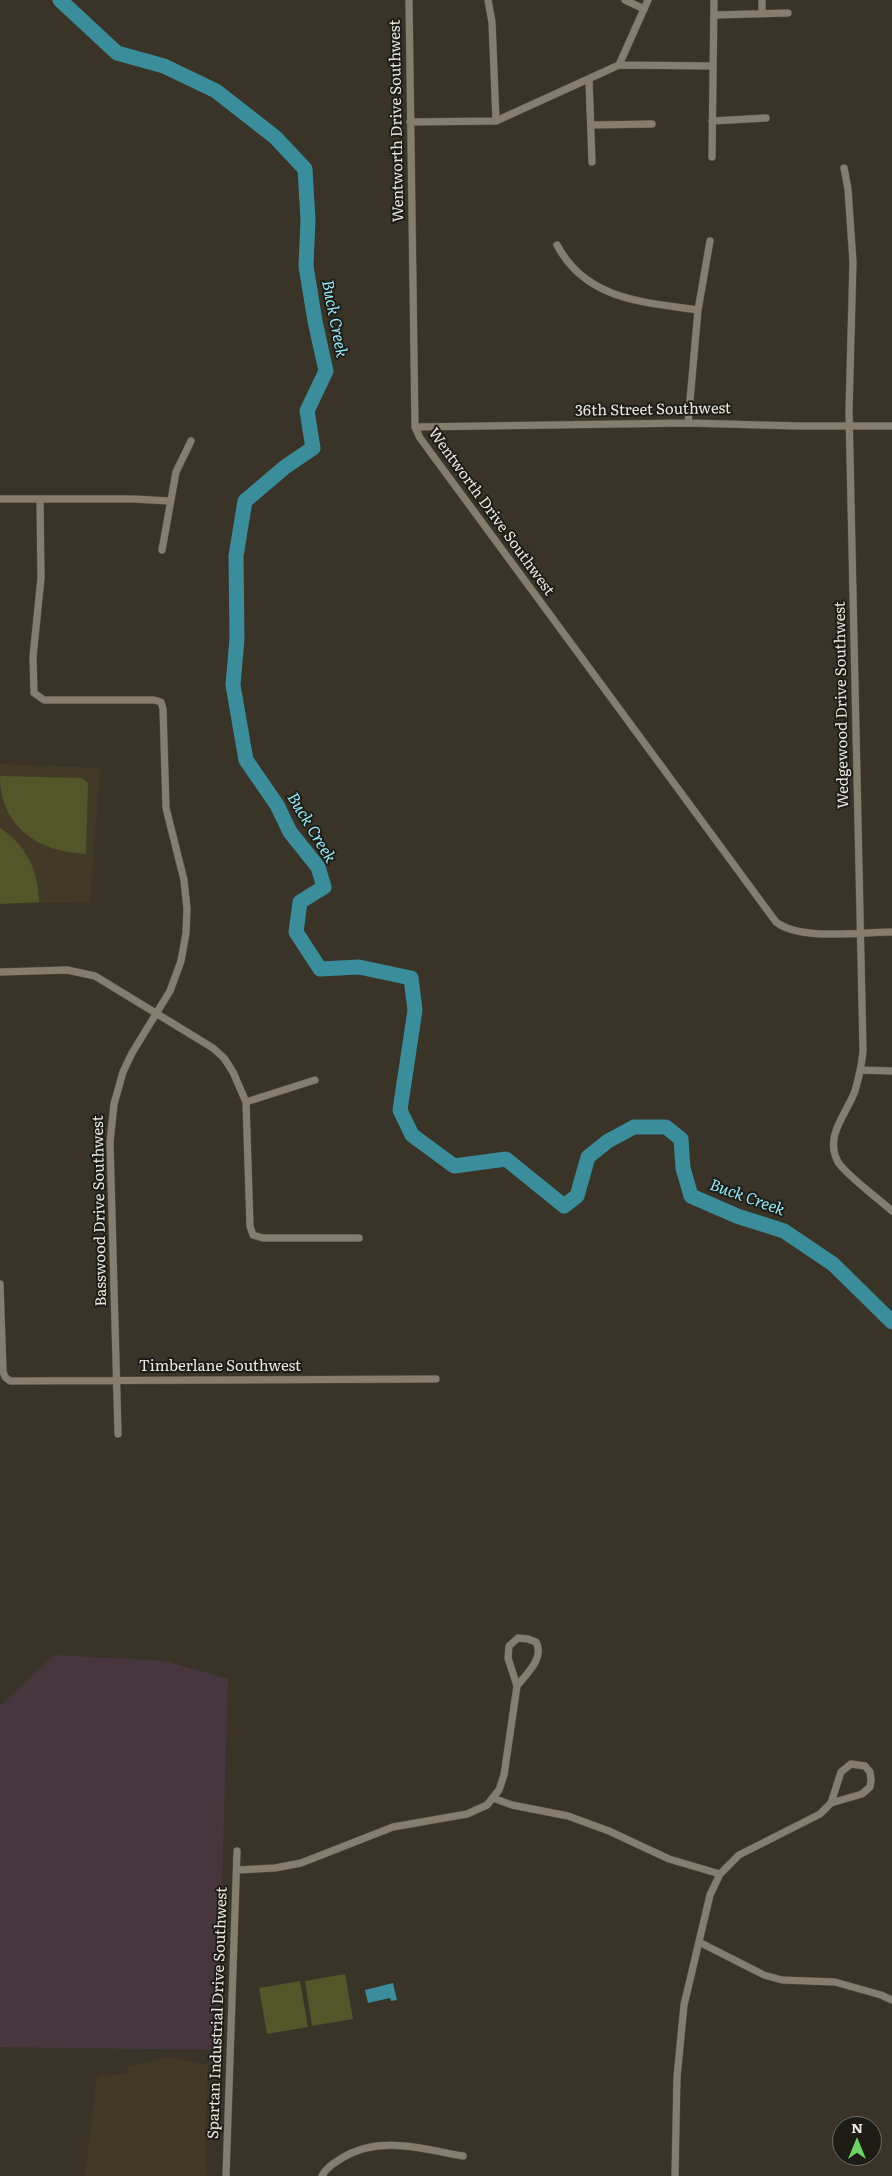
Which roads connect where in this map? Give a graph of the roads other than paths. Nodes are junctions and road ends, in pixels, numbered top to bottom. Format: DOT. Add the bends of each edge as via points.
graph roads {
  1 [pos="409,0"];
  2 [pos="488,0"];
  3 [pos="625,0"];
  4 [pos="648,0"];
  5 [pos="714,0"];
  6 [pos="762,0"];
  7 [pos="644,9"];
  8 [pos="762,12"];
  9 [pos="788,12"];
  10 [pos="715,15"];
  11 [pos="619,66"];
  12 [pos="712,66"];
  13 [pos="589,80"];
  14 [pos="766,118"];
  15 [pos="712,121"];
  16 [pos="410,122"];
  17 [pos="496,122"];
  18 [pos="592,124"];
  19 [pos="652,124"];
  20 [pos="712,157"];
  21 [pos="592,162"];
  22 [pos="844,168"];
  23 [pos="710,241"];
  24 [pos="557,245"];
  25 [pos="698,310"];
  26 [pos="688,423"];
  27 [pos="850,426"];
  28 [pos="892,426"];
  29 [pos="415,427"];
  30 [pos="191,441"];
  31 [pos="0,499"];
  32 [pos="40,499"];
  33 [pos="169,501"];
  34 [pos="162,550"];
  35 [pos="861,932"];
  36 [pos="892,932"];
  37 [pos="0,972"];
  38 [pos="158,1013"];
  39 [pos="861,1070"];
  40 [pos="892,1071"];
  41 [pos="315,1080"];
  42 [pos="246,1102"];
  43 [pos="892,1211"];
  44 [pos="359,1238"];
  45 [pos="0,1284"];
  46 [pos="436,1379"];
  47 [pos="117,1382"];
  48 [pos="118,1434"];
  49 [pos="517,1686"];
  50 [pos="493,1798"];
  51 [pos="831,1803"];
  52 [pos="237,1851"];
  53 [pos="237,1870"];
  54 [pos="720,1874"];
  55 [pos="699,1942"];
  56 [pos="892,2000"];
  57 [pos="463,2156"];
  58 [pos="226,2176"];
  59 [pos="322,2176"];
  60 [pos="674,2176"];
  1 -- 16 [label="street, Wentworth Drive Southwest"];
  2 -- 17 [label="street" via="492,22"];
  3 -- 7 [label="street"];
  4 -- 7 [label="street"];
  5 -- 10 [label="street"];
  6 -- 8 [label="street"];
  7 -- 11 [label="street"];
  8 -- 9 [label="street"];
  8 -- 10 [label="street"];
  10 -- 12 [label="street"];
  11 -- 12 [label="street"];
  11 -- 13 [label="street"];
  12 -- 15 [label="street"];
  13 -- 17 [label="street"];
  13 -- 18 [label="street"];
  14 -- 15 [label="street"];
  15 -- 20 [label="street"];
  16 -- 17 [label="street"];
  16 -- 29 [label="street, Wentworth Drive Southwest"];
  18 -- 19 [label="street"];
  18 -- 21 [label="street"];
  22 -- 27 [label="street, Wedgewood Drive Southwest" via="853,262"];
  23 -- 25 [label="street"];
  24 -- 25 [label="street" via="572,269 606,292"];
  25 -- 26 [label="street"];
  26 -- 27 [label="street, 36th Street Southwest"];
  26 -- 29 [label="street, 36th Street Southwest"];
  27 -- 28 [label="street, 36th Street Southwest"];
  27 -- 35 [label="street, Wedgewood Drive Southwest"];
  29 -- 35 [label="street, Wentworth Drive Southwest" via="427,451 776,922 785,929 801,932"];
  30 -- 33 [label="street" via="176,472"];
  31 -- 32 [label="street"];
  32 -- 33 [label="street"];
  32 -- 38 [label="street, Basswood Drive Southwest" via="41,583 33,657 34,693 44,700 154,700 163,705 167,816 184,880 187,916 178,971"];
  33 -- 34 [label="street"];
  35 -- 36 [label="street"];
  35 -- 39 [label="street, Wedgewood Drive Southwest"];
  37 -- 38 [label="street" via="56,970 86,973 106,981"];
  38 -- 42 [label="street" via="219,1052 233,1072"];
  38 -- 47 [label="street, Basswood Drive Southwest" via="127,1062 112,1114 110,1142"];
  39 -- 40 [label="street"];
  39 -- 43 [label="street, Wedgewood Drive Southwest" via="832,1148 839,1164"];
  41 -- 42 [label="street"];
  42 -- 44 [label="street" via="250,1226 253,1235 263,1238"];
  45 -- 47 [label="street, Timberlane Southwest" via="2,1368 5,1377 15,1381"];
  46 -- 47 [label="street, Timberlane Southwest"];
  47 -- 48 [label="street, Basswood Drive Southwest"];
  49 -- 49 [label="street" via="532,1668 538,1653 536,1642 522,1638 511,1642 508,1652"];
  49 -- 50 [label="street" via="502,1785"];
  50 -- 53 [label="street" via="476,1811 393,1827 301,1863"];
  50 -- 54 [label="street" via="568,1816 669,1859"];
  51 -- 51 [label="street" via="841,1772 851,1764 865,1766 870,1772 870,1787 862,1794"];
  51 -- 54 [label="street" via="820,1814 739,1855"];
  52 -- 53 [label="street, Spartan Industrial Drive Southwest"];
  53 -- 58 [label="street, Spartan Industrial Drive Southwest"];
  54 -- 55 [label="street" via="710,1895"];
  55 -- 56 [label="street" via="764,1975 782,1980 834,1982"];
  55 -- 60 [label="street" via="684,2005 677,2077"];
  57 -- 59 [label="street" via="396,2145 376,2145 354,2151 324,2171"];
}
